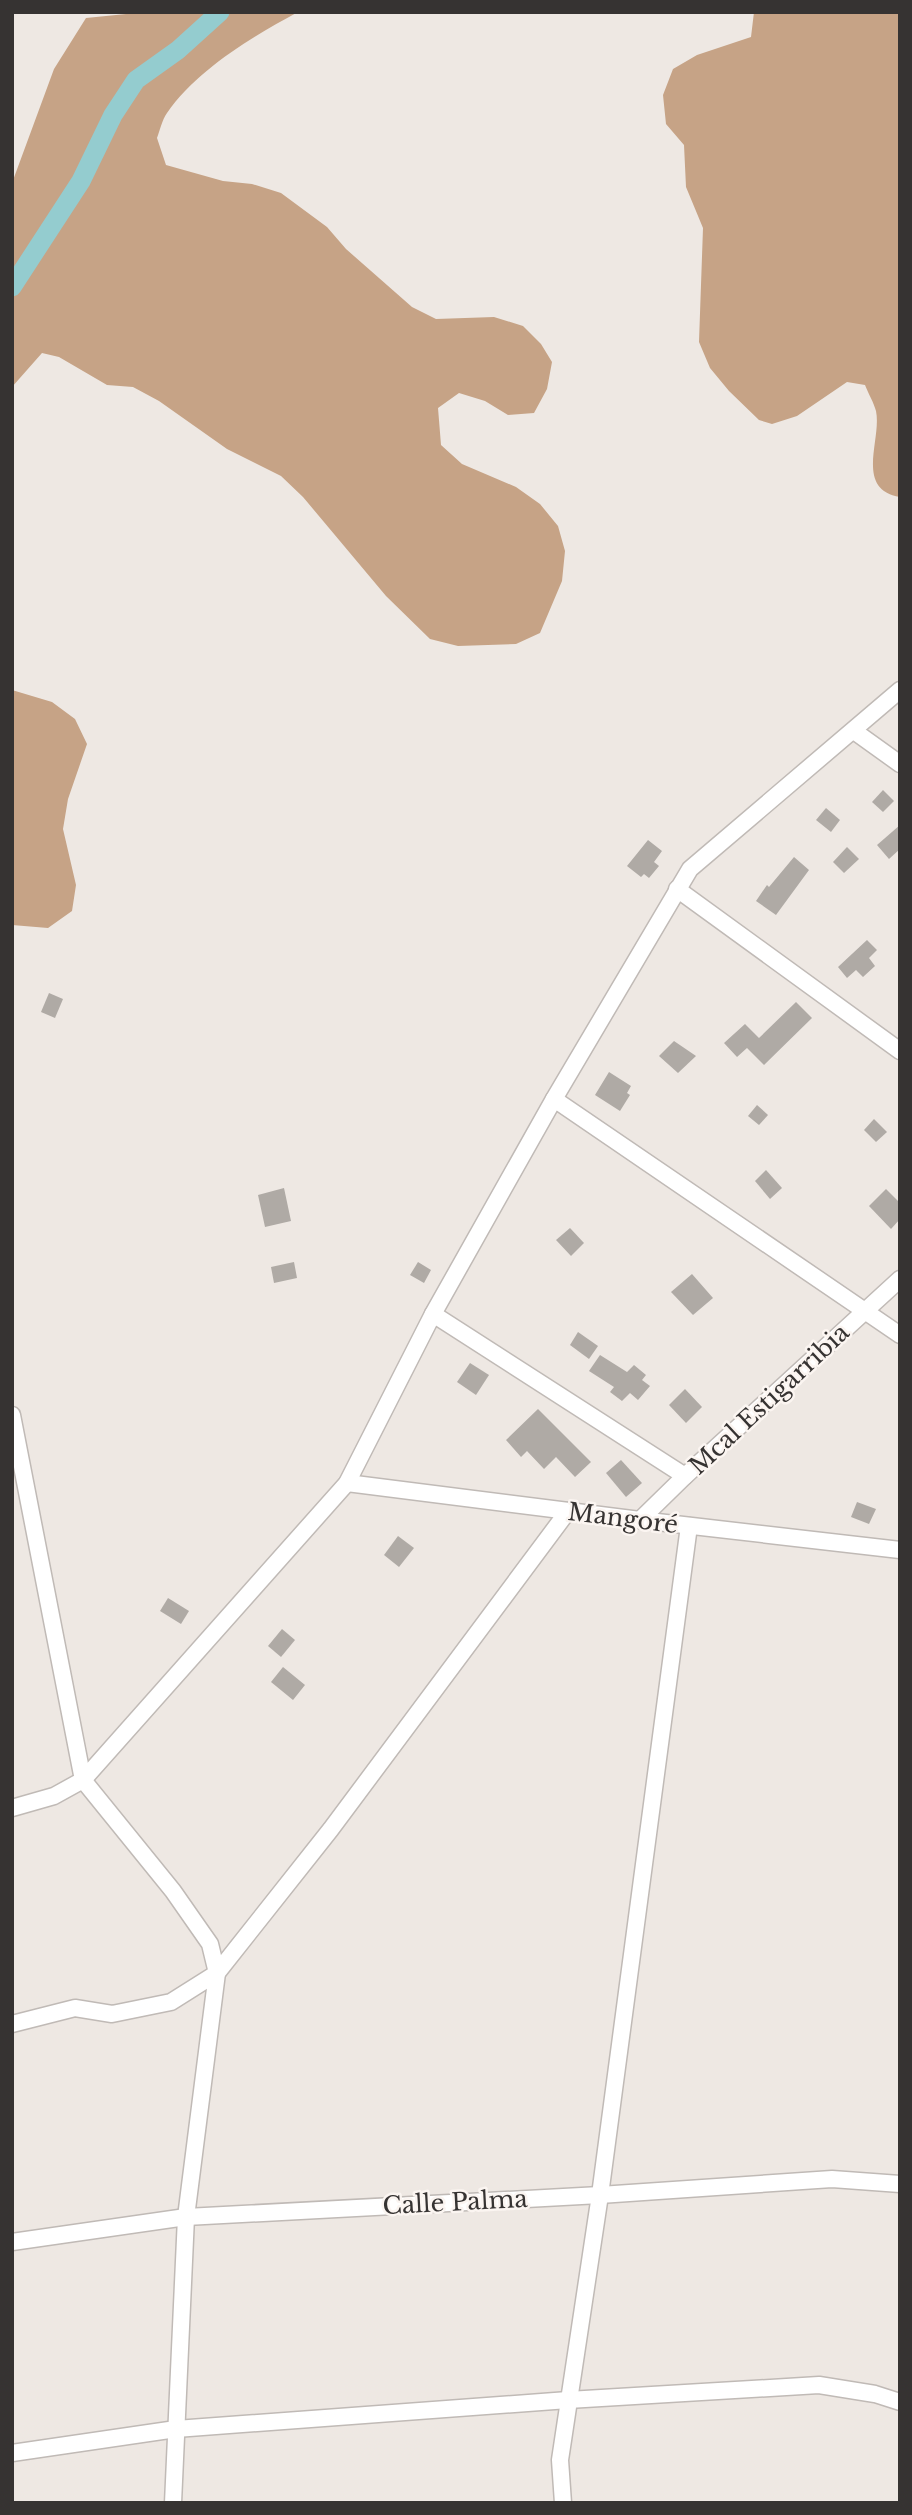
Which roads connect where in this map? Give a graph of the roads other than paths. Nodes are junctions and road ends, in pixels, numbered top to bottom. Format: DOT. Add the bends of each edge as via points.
graph roads {
  1 [pos="900,690"];
  2 [pos="854,731"];
  3 [pos="900,764"];
  4 [pos="677,889"];
  5 [pos="900,1051"];
  6 [pos="554,1099"];
  7 [pos="900,1279"];
  8 [pos="865,1310"];
  9 [pos="433,1314"];
  10 [pos="900,1335"];
  11 [pos="12,1415"];
  12 [pos="685,1476"];
  13 [pos="347,1483"];
  14 [pos="568,1511"];
  15 [pos="640,1520"];
  16 [pos="689,1526"];
  17 [pos="900,1550"];
  18 [pos="83,1780"];
  19 [pos="12,1808"];
  20 [pos="217,1973"];
  21 [pos="12,2024"];
  22 [pos="900,2184"];
  23 [pos="600,2194"];
  24 [pos="186,2217"];
  25 [pos="12,2242"];
  26 [pos="568,2400"];
  27 [pos="900,2402"];
  28 [pos="176,2429"];
  29 [pos="12,2453"];
  30 [pos="173,2503"];
  31 [pos="563,2503"];
  1 -- 2 [label="street"];
  2 -- 3 [label="street"];
  2 -- 4 [label="street" via="690,869"];
  4 -- 5 [label="street"];
  4 -- 6 [label="street"];
  6 -- 8 [label="street"];
  6 -- 9 [label="street"];
  7 -- 8 [label="street, Mcal Estigarribia"];
  8 -- 10 [label="street"];
  8 -- 12 [label="street, Mcal Estigarribia"];
  9 -- 12 [label="street"];
  9 -- 13 [label="street"];
  11 -- 18 [label="street"];
  12 -- 15 [label="street, Mcal Estigarribia"];
  13 -- 14 [label="street, Mangoré"];
  13 -- 18 [label="street"];
  14 -- 15 [label="street, Mangoré"];
  14 -- 20 [label="street" via="331,1829"];
  15 -- 16 [label="street, Mangoré"];
  16 -- 17 [label="street, Mangoré"];
  16 -- 23 [label="street"];
  18 -- 19 [label="street" via="54,1796"];
  18 -- 20 [label="street" via="173,1891 209,1944"];
  20 -- 21 [label="street" via="171,2003 112,2014 75,2008"];
  20 -- 24 [label="street"];
  22 -- 23 [label="street, Calle Palma" via="832,2179"];
  23 -- 24 [label="street, Calle Palma"];
  23 -- 26 [label="street"];
  24 -- 25 [label="street, Calle Palma"];
  24 -- 28 [label="street"];
  26 -- 27 [label="street" via="819,2385"];
  26 -- 28 [label="street"];
  26 -- 31 [label="street" via="560,2460"];
  28 -- 29 [label="street"];
  28 -- 30 [label="street"];
}
